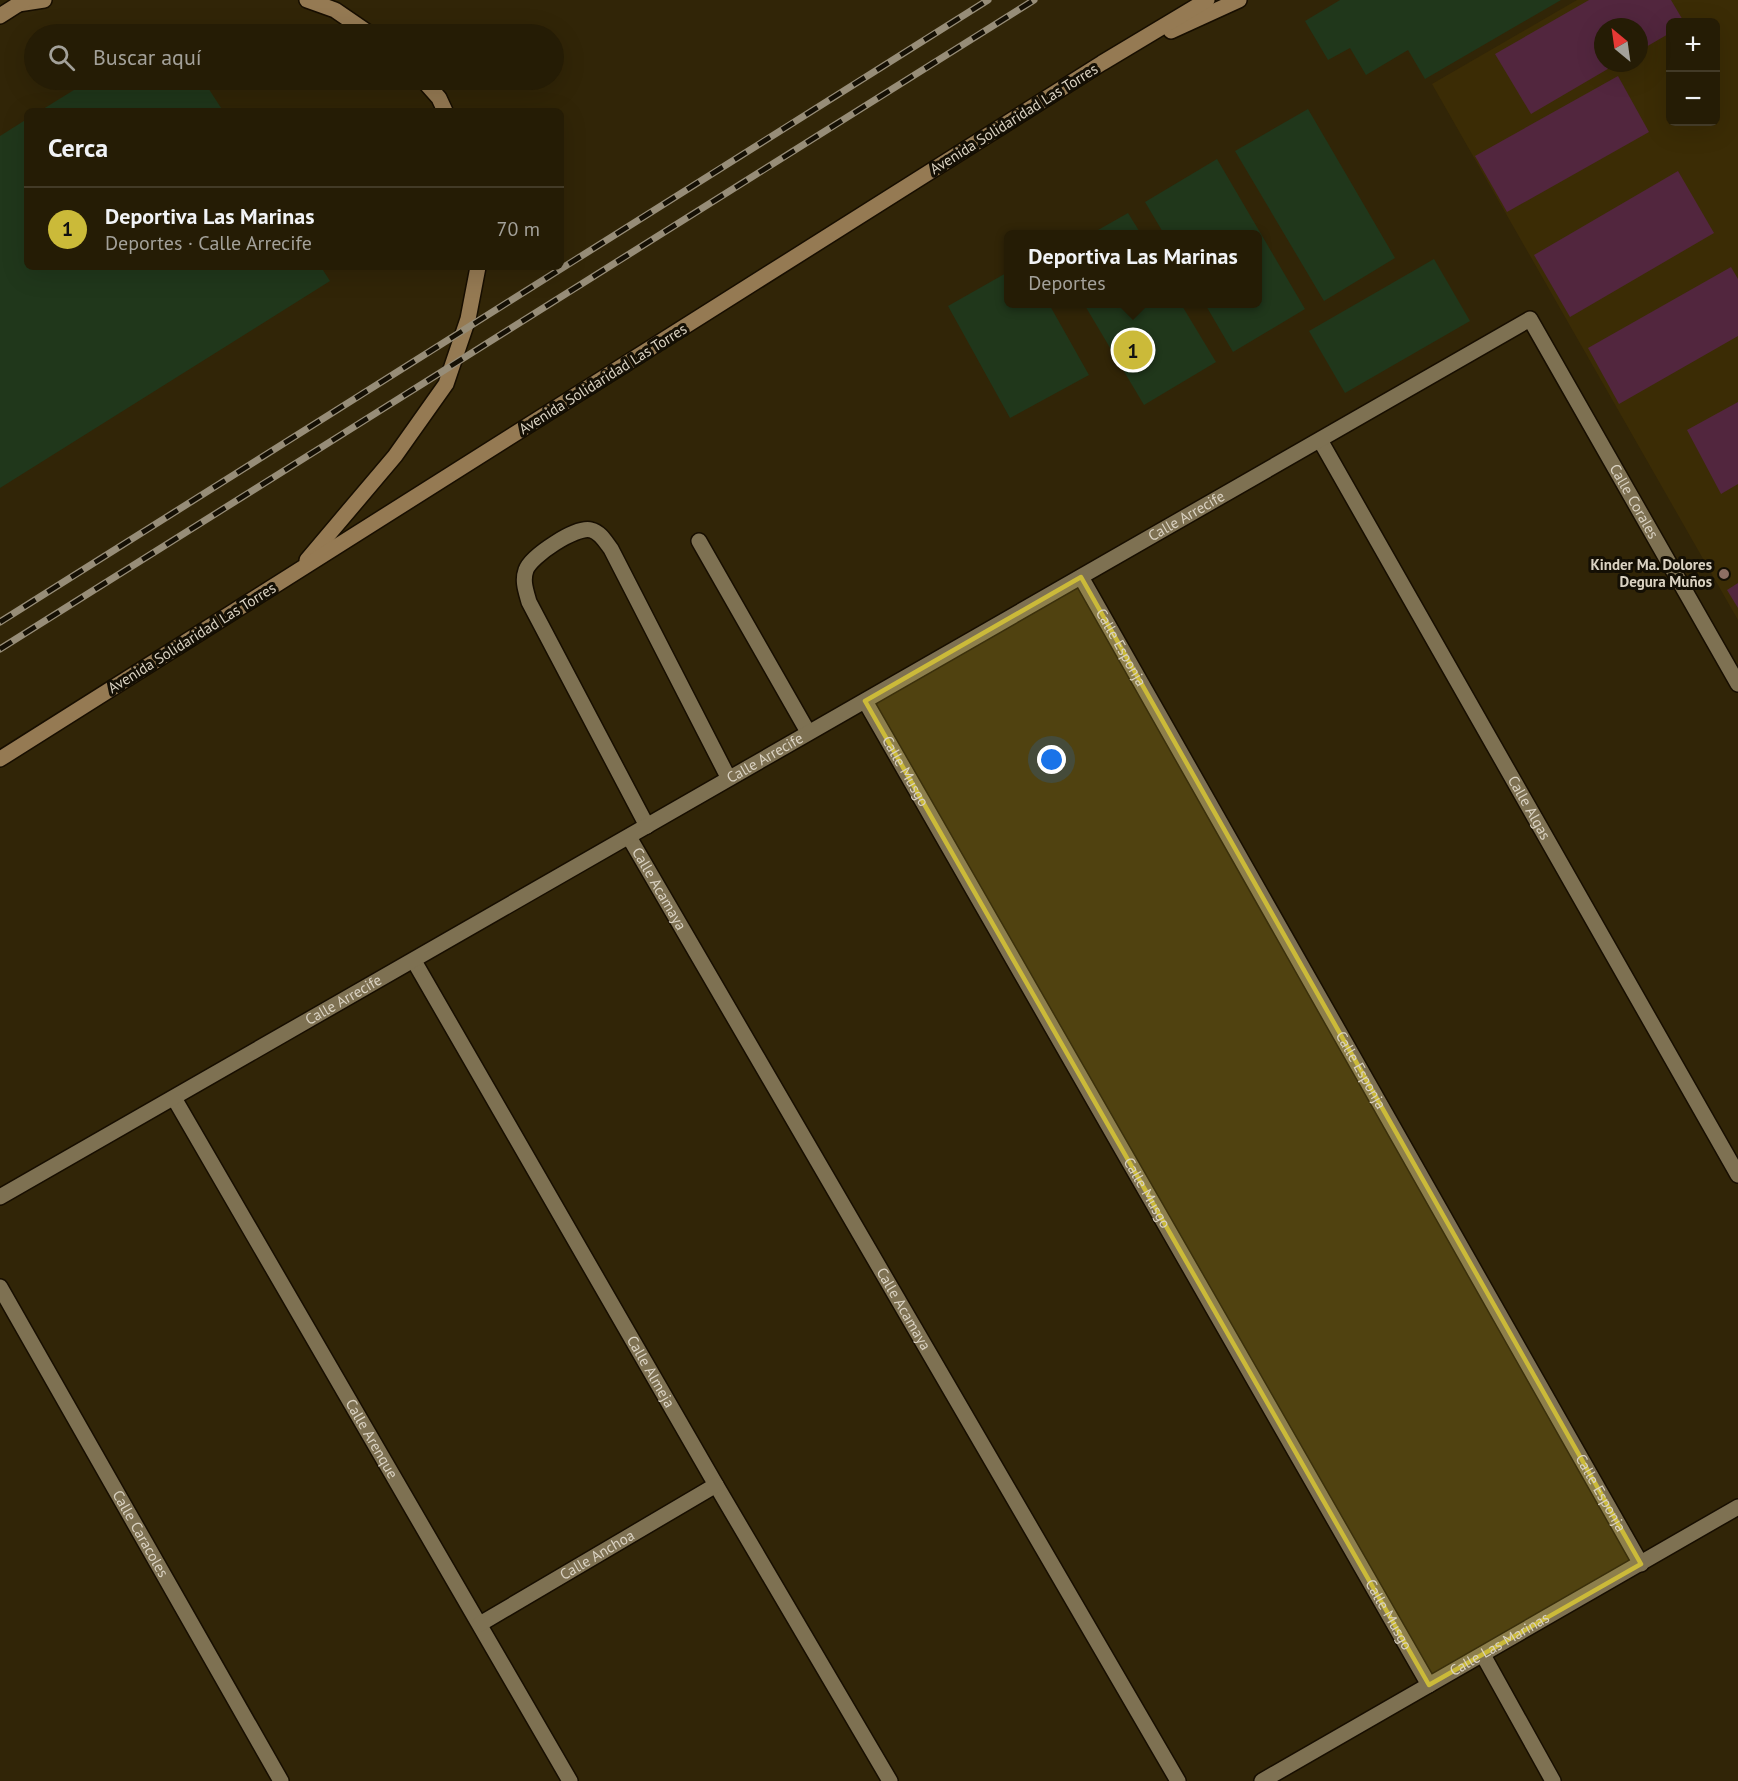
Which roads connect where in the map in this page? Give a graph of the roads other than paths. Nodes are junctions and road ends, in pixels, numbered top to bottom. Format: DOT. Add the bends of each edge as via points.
graph roads {
  1 [pos="44,0"];
  2 [pos="307,0"];
  3 [pos="1207,0"];
  4 [pos="1239,0"];
  5 [pos="22,2"];
  6 [pos="0,16"];
  7 [pos="355,24"];
  8 [pos="1102,63"];
  9 [pos="432,90"];
  10 [pos="444,108"];
  11 [pos="477,270"];
  12 [pos="1530,319"];
  13 [pos="1320,440"];
  14 [pos="699,541"];
  15 [pos="297,572"];
  16 [pos="1081,577"];
  17 [pos="1738,684"];
  18 [pos="865,701"];
  19 [pos="808,732"];
  20 [pos="0,759"];
  21 [pos="728,777"];
  22 [pos="647,826"];
  23 [pos="629,837"];
  24 [pos="414,961"];
  25 [pos="174,1098"];
  26 [pos="1738,1175"];
  27 [pos="0,1197"];
  28 [pos="0,1287"];
  29 [pos="716,1485"];
  30 [pos="1738,1507"];
  31 [pos="1641,1564"];
  32 [pos="480,1624"];
  33 [pos="1483,1655"];
  34 [pos="1429,1686"];
  35 [pos="281,1781"];
  36 [pos="570,1781"];
  37 [pos="890,1781"];
  38 [pos="1178,1781"];
  39 [pos="1262,1781"];
  40 [pos="1553,1781"];
  1 -- 5 [label="main road"];
  2 -- 7 [label="main road" via="335,10"];
  3 -- 8 [label="main road, Avenida Solidaridad Las Torres"];
  4 -- 8 [label="main road"];
  5 -- 6 [label="main road"];
  8 -- 15 [label="main road, Avenida Solidaridad Las Torres"];
  9 -- 10 [label="main road"];
  11 -- 15 [label="main road" via="468,319 446,384 395,456"];
  12 -- 13 [label="street, Calle Arrecife"];
  12 -- 17 [label="street, Calle Corales"];
  13 -- 16 [label="street, Calle Arrecife"];
  13 -- 26 [label="street, Calle Algas"];
  14 -- 19 [label="street"];
  15 -- 20 [label="main road, Avenida Solidaridad Las Torres"];
  16 -- 18 [label="street, Calle Arrecife"];
  16 -- 31 [label="street, Calle Esponja"];
  18 -- 19 [label="street, Calle Arrecife"];
  18 -- 34 [label="street, Calle Musgo"];
  19 -- 21 [label="street, Calle Arrecife"];
  21 -- 22 [label="street, Calle Arrecife"];
  21 -- 22 [label="street" via="607,543 592,530 582,529 568,535 535,557 526,569 524,584 529,602"];
  22 -- 23 [label="street, Calle Arrecife"];
  23 -- 24 [label="street, Calle Arrecife"];
  23 -- 38 [label="street, Calle Acamaya"];
  24 -- 25 [label="street, Calle Arrecife"];
  24 -- 29 [label="street, Calle Almeja"];
  25 -- 27 [label="street, Calle Arrecife"];
  25 -- 32 [label="street, Calle Arenque"];
  28 -- 35 [label="street, Calle Caracoles"];
  29 -- 32 [label="street, Calle Anchoa"];
  29 -- 37 [label="street, Calle Almeja"];
  30 -- 31 [label="street, Calle Las Marinas"];
  31 -- 33 [label="street, Calle Las Marinas"];
  32 -- 36 [label="street, Calle Arenque"];
  33 -- 34 [label="street, Calle Las Marinas"];
  33 -- 40 [label="street"];
  34 -- 39 [label="street, Calle Las Marinas"];
}
